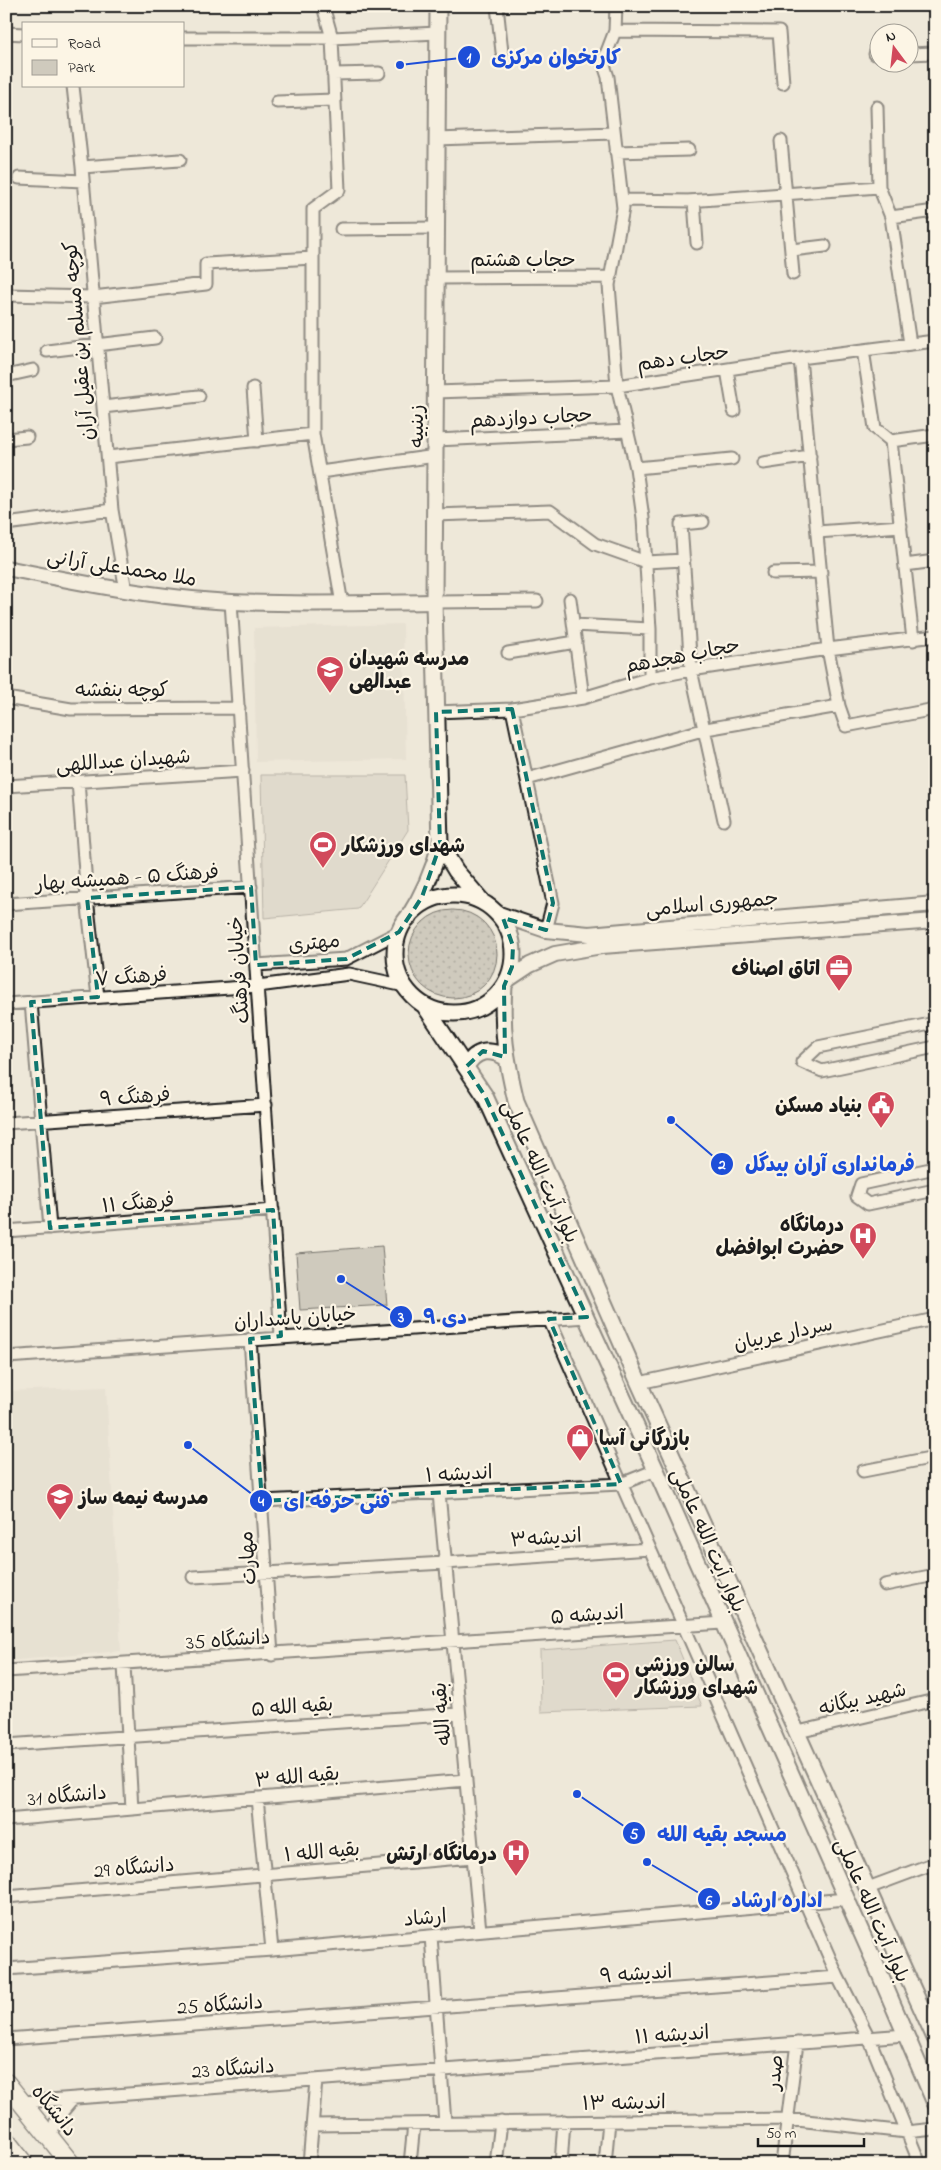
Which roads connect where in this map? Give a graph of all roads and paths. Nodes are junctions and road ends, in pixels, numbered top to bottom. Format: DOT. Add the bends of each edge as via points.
graph roads {
  1 [pos="323,6"];
  2 [pos="438,6"];
  3 [pos="497,6"];
  4 [pos="616,6"];
  5 [pos="615,31"];
  6 [pos="6,33"];
  7 [pos="438,33"];
  8 [pos="22,34"];
  9 [pos="185,38"];
  10 [pos="332,38"];
  11 [pos="502,52"];
  12 [pos="935,53"];
  13 [pos="918,54"];
  14 [pos="379,73"];
  15 [pos="333,74"];
  16 [pos="783,83"];
  17 [pos="73,88"];
  18 [pos="334,100"];
  19 [pos="277,102"];
  20 [pos="877,107"];
  21 [pos="614,133"];
  22 [pos="437,139"];
  23 [pos="780,141"];
  24 [pos="689,150"];
  25 [pos="616,152"];
  26 [pos="180,160"];
  27 [pos="82,168"];
  28 [pos="19,178"];
  29 [pos="83,181"];
  30 [pos="879,187"];
  31 [pos="785,193"];
  32 [pos="622,200"];
  33 [pos="688,201"];
  34 [pos="935,211"];
  35 [pos="891,217"];
  36 [pos="436,228"];
  37 [pos="340,229"];
  38 [pos="697,243"];
  39 [pos="825,246"];
  40 [pos="792,250"];
  41 [pos="313,258"];
  42 [pos="793,274"];
  43 [pos="611,277"];
  44 [pos="436,278"];
  45 [pos="6,294"];
  46 [pos="93,297"];
  47 [pos="155,338"];
  48 [pos="935,341"];
  49 [pos="910,344"];
  50 [pos="98,345"];
  51 [pos="863,350"];
  52 [pos="47,351"];
  53 [pos="800,358"];
  54 [pos="33,370"];
  55 [pos="727,370"];
  56 [pos="6,376"];
  57 [pos="617,386"];
  58 [pos="253,388"];
  59 [pos="436,392"];
  60 [pos="199,396"];
  61 [pos="103,407"];
  62 [pos="734,411"];
  63 [pos="628,431"];
  64 [pos="313,434"];
  65 [pos="935,435"];
  66 [pos="27,437"];
  67 [pos="6,439"];
  68 [pos="436,440"];
  69 [pos="258,441"];
  70 [pos="891,441"];
  71 [pos="436,456"];
  72 [pos="810,456"];
  73 [pos="108,457"];
  74 [pos="732,459"];
  75 [pos="763,462"];
  76 [pos="636,468"];
  77 [pos="320,472"];
  78 [pos="112,510"];
  79 [pos="435,515"];
  80 [pos="703,522"];
  81 [pos="6,524"];
  82 [pos="900,526"];
  83 [pos="817,532"];
  84 [pos="684,560"];
  85 [pos="646,562"];
  86 [pos="935,562"];
  87 [pos="905,565"];
  88 [pos="6,568"];
  89 [pos="821,572"];
  90 [pos="773,573"];
  91 [pos="126,591"];
  92 [pos="570,599"];
  93 [pos="537,600"];
  94 [pos="231,602"];
  95 [pos="434,602"];
  96 [pos="342,604"];
  97 [pos="574,624"];
  98 [pos="650,629"];
  99 [pos="935,636"];
  100 [pos="914,640"];
  101 [pos="576,642"];
  102 [pos="828,649"];
  103 [pos="508,653"];
  104 [pos="691,670"];
  105 [pos="650,678"];
  106 [pos="6,698"];
  107 [pos="584,698"];
  108 [pos="839,706"];
  109 [pos="238,708"];
  110 [pos="512,708"];
  111 [pos="935,709"];
  112 [pos="436,712"];
  113 [pos="706,729"];
  114 [pos="243,770"];
  115 [pos="527,779"];
  116 [pos="78,781"];
  117 [pos="6,786"];
  118 [pos="724,820"];
  119 [pos="440,845"];
  120 [pos="251,888"];
  121 [pos="87,898"];
  122 [pos="483,903"];
  123 [pos="6,904"];
  124 [pos="935,904"];
  125 [pos="496,913"];
  126 [pos="408,918"];
  127 [pos="935,922"];
  128 [pos="546,930"];
  129 [pos="400,932"];
  130 [pos="256,965"];
  131 [pos="505,983"];
  132 [pos="258,986"];
  133 [pos="405,986"];
  134 [pos="98,997"];
  135 [pos="31,1002"];
  136 [pos="6,1004"];
  137 [pos="424,1005"];
  138 [pos="935,1023"];
  139 [pos="935,1047"];
  140 [pos="506,1057"];
  141 [pos="466,1066"];
  142 [pos="266,1105"];
  143 [pos="41,1121"];
  144 [pos="6,1123"];
  145 [pos="935,1168"];
  146 [pos="935,1190"];
  147 [pos="273,1210"];
  148 [pos="50,1228"];
  149 [pos="6,1231"];
  150 [pos="587,1317"];
  151 [pos="549,1319"];
  152 [pos="935,1319"];
  153 [pos="282,1336"];
  154 [pos="250,1339"];
  155 [pos="6,1357"];
  156 [pos="639,1383"];
  157 [pos="935,1457"];
  158 [pos="656,1470"];
  159 [pos="863,1471"];
  160 [pos="621,1484"];
  161 [pos="439,1493"];
  162 [pos="262,1501"];
  163 [pos="650,1549"];
  164 [pos="446,1563"];
  165 [pos="266,1573"];
  166 [pos="935,1575"];
  167 [pos="193,1577"];
  168 [pos="885,1585"];
  169 [pos="723,1624"];
  170 [pos="684,1626"];
  171 [pos="453,1642"];
  172 [pos="272,1655"];
  173 [pos="124,1665"];
  174 [pos="6,1671"];
  175 [pos="935,1700"];
  176 [pos="460,1714"];
  177 [pos="798,1732"];
  178 [pos="128,1736"];
  179 [pos="6,1745"];
  180 [pos="466,1780"];
  181 [pos="257,1798"];
  182 [pos="132,1809"];
  183 [pos="6,1820"];
  184 [pos="473,1857"];
  185 [pos="935,1863"];
  186 [pos="265,1875"];
  187 [pos="868,1888"];
  188 [pos="6,1897"];
  189 [pos="846,1899"];
  190 [pos="806,1904"];
  191 [pos="480,1931"];
  192 [pos="431,1936"];
  193 [pos="272,1950"];
  194 [pos="6,1969"];
  195 [pos="838,1977"];
  196 [pos="436,2007"];
  197 [pos="906,2035"];
  198 [pos="869,2038"];
  199 [pos="935,2038"];
  200 [pos="6,2039"];
  201 [pos="797,2043"];
  202 [pos="440,2071"];
  203 [pos="316,2080"];
  204 [pos="6,2083"];
  205 [pos="73,2099"];
  206 [pos="23,2102"];
  207 [pos="935,2103"];
  208 [pos="788,2118"];
  209 [pos="609,2120"];
  210 [pos="564,2121"];
  211 [pos="501,2122"];
  212 [pos="445,2123"];
  213 [pos="414,2124"];
  214 [pos="313,2125"];
  215 [pos="935,2130"];
  216 [pos="906,2132"];
  217 [pos="50,2137"];
  218 [pos="6,2141"];
  219 [pos="24,2164"];
  220 [pos="71,2164"];
  221 [pos="309,2164"];
  222 [pos="410,2164"];
  223 [pos="496,2164"];
  224 [pos="561,2164"];
  225 [pos="605,2164"];
  226 [pos="782,2164"];
  227 [pos="920,2164"];
  1 -- 10 [label="street"];
  2 -- 7 [label="main road, زینبیه"];
  3 -- 11 [label="street"];
  4 -- 5 [label="street"];
  5 -- 16 [label="street" via="779,32"];
  5 -- 21 [label="street" via="603,62"];
  6 -- 8 [label="street"];
  7 -- 10 [label="street"];
  7 -- 22 [label="main road, زینبیه"];
  9 -- 10 [label="street"];
  10 -- 15 [label="street"];
  12 -- 13 [label="street"];
  14 -- 15 [label="street"];
  15 -- 18 [label="street"];
  17 -- 27 [label="street, کوچه مسلم بن عقیل آران"];
  18 -- 19 [label="street"];
  18 -- 41 [label="street" via="338,190 313,210"];
  20 -- 30 [label="street"];
  21 -- 22 [label="street"];
  21 -- 25 [label="street"];
  22 -- 36 [label="main road, زینبیه"];
  23 -- 31 [label="street"];
  24 -- 25 [label="street"];
  25 -- 32 [label="street"];
  26 -- 27 [label="street"];
  27 -- 29 [label="street, کوچه مسلم بن عقیل آران"];
  28 -- 29 [label="street"];
  29 -- 46 [label="street, کوچه مسلم بن عقیل آران"];
  30 -- 31 [label="street"];
  30 -- 35 [label="street"];
  31 -- 33 [label="street"];
  31 -- 40 [label="street"];
  32 -- 33 [label="street"];
  32 -- 43 [label="street"];
  33 -- 38 [label="street" via="694,201"];
  34 -- 35 [label="street"];
  35 -- 49 [label="street"];
  36 -- 37 [label="street"];
  36 -- 44 [label="main road, زینبیه"];
  39 -- 40 [label="street"];
  40 -- 42 [label="street"];
  41 -- 46 [label="street" via="206,264 206,284"];
  41 -- 64 [label="street"];
  43 -- 44 [label="street, حجاب هشتم"];
  43 -- 57 [label="street"];
  44 -- 59 [label="main road, زینبیه"];
  45 -- 46 [label="street"];
  46 -- 50 [label="street, کوچه مسلم بن عقیل آران"];
  47 -- 50 [label="street"];
  48 -- 49 [label="street, حجاب دهم"];
  49 -- 51 [label="street, حجاب دهم"];
  50 -- 52 [label="street"];
  50 -- 61 [label="street, کوچه مسلم بن عقیل آران"];
  51 -- 53 [label="street, حجاب دهم"];
  51 -- 70 [label="street" via="875,428"];
  53 -- 55 [label="street, حجاب دهم"];
  53 -- 72 [label="street"];
  54 -- 56 [label="street"];
  55 -- 57 [label="street, حجاب دهم"];
  55 -- 62 [label="street"];
  57 -- 59 [label="street, حجاب دهم"];
  57 -- 63 [label="street"];
  58 -- 69 [label="street"];
  59 -- 68 [label="main road, زینبیه"];
  60 -- 61 [label="street"];
  61 -- 73 [label="street, کوچه مسلم بن عقیل آران"];
  63 -- 68 [label="street, حجاب دوازدهم"];
  63 -- 76 [label="street"];
  64 -- 69 [label="street"];
  64 -- 77 [label="street"];
  65 -- 70 [label="street"];
  66 -- 67 [label="street"];
  68 -- 71 [label="main road, زینبیه"];
  69 -- 73 [label="street"];
  70 -- 82 [label="street"];
  71 -- 77 [label="street"];
  71 -- 79 [label="main road, زینبیه"];
  72 -- 75 [label="street"];
  72 -- 83 [label="street"];
  73 -- 78 [label="street, کوچه مسلم بن عقیل آران"];
  74 -- 76 [label="street"];
  76 -- 85 [label="street"];
  77 -- 96 [label="street"];
  78 -- 81 [label="street"];
  78 -- 91 [label="street, کوچه مسلم بن عقیل آران"];
  79 -- 85 [label="street" via="550,511 594,544"];
  79 -- 95 [label="main road, زینبیه"];
  80 -- 84 [label="street" via="681,524"];
  82 -- 83 [label="street"];
  82 -- 87 [label="street"];
  83 -- 89 [label="street"];
  84 -- 85 [label="street"];
  84 -- 104 [label="street"];
  85 -- 98 [label="street"];
  86 -- 87 [label="street"];
  87 -- 100 [label="street"];
  88 -- 91 [label="street, ملا محمدعلی آرانی"];
  89 -- 90 [label="street"];
  89 -- 102 [label="street"];
  91 -- 94 [label="street, ملا محمدعلی آرانی"];
  92 -- 97 [label="street"];
  93 -- 95 [label="street"];
  94 -- 96 [label="street, ملا محمدعلی آرانی"];
  94 -- 109 [label="street, خیابان فرهنگ"];
  95 -- 96 [label="street, ملا محمدعلی آرانی"];
  95 -- 112 [label="main road, زینبیه"];
  97 -- 98 [label="street"];
  97 -- 101 [label="street"];
  98 -- 105 [label="street"];
  99 -- 100 [label="street, حجاب هجدهم"];
  100 -- 102 [label="street, حجاب هجدهم"];
  101 -- 103 [label="street"];
  101 -- 107 [label="street"];
  102 -- 104 [label="street, حجاب هجدهم"];
  102 -- 108 [label="street"];
  104 -- 105 [label="street, حجاب هجدهم"];
  104 -- 113 [label="street"];
  105 -- 107 [label="street, حجاب هجدهم"];
  106 -- 109 [label="street, کوچه بنفشه" via="71,709"];
  107 -- 110 [label="street, حجاب هجدهم"];
  108 -- 111 [label="street" via="846,726"];
  108 -- 113 [label="street"];
  109 -- 114 [label="street, خیابان فرهنگ"];
  110 -- 112 [label="street, حجاب هجدهم"];
  110 -- 115 [label="street"];
  112 -- 119 [label="main road, زینبیه"];
  113 -- 115 [label="street"];
  113 -- 118 [label="street"];
  114 -- 116 [label="street, شهیدان عبداللهی"];
  114 -- 120 [label="street, خیابان فرهنگ"];
  115 -- 128 [label="street" via="553,903"];
  116 -- 117 [label="street, شهیدان عبداللهی"];
  116 -- 121 [label="street"];
  119 -- 122 [label="main road, زینبیه" via="456,871"];
  119 -- 126 [label="main road, زینبیه" via="422,896"];
  120 -- 121 [label="street, فرهنگ ۵ - همیشه بهار"];
  120 -- 130 [label="street, خیابان فرهنگ"];
  121 -- 123 [label="street, فرهنگ ۵ - همیشه بهار"];
  121 -- 134 [label="street"];
  122 -- 125 [label="main road"];
  122 -- 126 [label="main road" via="467,897 450,896 420,906"];
  124 -- 128 [label="street, جمهوری اسلامی" via="589,934"];
  125 -- 128 [label="street, جمهوری اسلامی"];
  125 -- 131 [label="main road" via="513,946 512,967"];
  126 -- 129 [label="main road"];
  127 -- 131 [label="street, جمهوری اسلامی" via="602,946 555,954 530,965"];
  129 -- 130 [label="street, مهتری" via="346,959"];
  129 -- 133 [label="main road" via="395,948 396,964"];
  130 -- 132 [label="street, خیابان فرهنگ"];
  131 -- 137 [label="main road" via="490,1001 474,1010 456,1013"];
  131 -- 140 [label="main road, بلوار آیت‌ الله عاملی" via="502,1019"];
  132 -- 133 [label="street, مهتری" via="350,974"];
  132 -- 134 [label="street, فرهنگ ۷"];
  132 -- 142 [label="street, خیابان فرهنگ"];
  133 -- 137 [label="main road"];
  134 -- 135 [label="street, فرهنگ ۷"];
  135 -- 136 [label="street, فرهنگ ۷"];
  135 -- 143 [label="street"];
  137 -- 141 [label="main road, بلوار آیت‌ الله عاملی"];
  138 -- 139 [label="street" via="818,1047 802,1062 822,1071"];
  140 -- 141 [label="main road" via="483,1051 471,1058"];
  140 -- 156 [label="main road, بلوار آیت‌ الله عاملی" via="516,1101"];
  141 -- 150 [label="main road, بلوار آیت‌ الله عاملی" via="485,1096"];
  142 -- 143 [label="street, فرهنگ ۹"];
  142 -- 147 [label="street, خیابان فرهنگ"];
  143 -- 144 [label="street, فرهنگ ۹"];
  143 -- 148 [label="street"];
  145 -- 146 [label="street" via="861,1184 857,1196 868,1204"];
  147 -- 148 [label="street, فرهنگ ۱۱"];
  147 -- 153 [label="street, خیابان فرهنگ"];
  148 -- 149 [label="street, فرهنگ ۱۱"];
  150 -- 151 [label="street, خیابان پاسداران"];
  150 -- 158 [label="main road, بلوار آیت‌ الله عاملی"];
  151 -- 153 [label="street, خیابان پاسداران"];
  151 -- 160 [label="street"];
  152 -- 156 [label="street, سردار عربیان"];
  153 -- 154 [label="street, خیابان پاسداران"];
  154 -- 155 [label="street, خیابان پاسداران"];
  154 -- 162 [label="street, مهارت"];
  156 -- 177 [label="main road, بلوار آیت‌ الله عاملی"];
  157 -- 159 [label="street"];
  158 -- 160 [label="street, اندیشه ۱"];
  158 -- 169 [label="main road, بلوار آیت‌ الله عاملی"];
  160 -- 161 [label="street, اندیشه ۱"];
  160 -- 163 [label="street"];
  161 -- 162 [label="street, اندیشه ۱"];
  161 -- 164 [label="street, بقیه الله"];
  162 -- 165 [label="street, مهارت"];
  163 -- 164 [label="street, اندیشه۳"];
  163 -- 170 [label="street"];
  164 -- 165 [label="street, اندیشه۳"];
  164 -- 171 [label="street, بقیه الله"];
  165 -- 167 [label="street, اندیشه۳"];
  165 -- 172 [label="street, مهارت"];
  166 -- 168 [label="street"];
  169 -- 170 [label="street, اندیشه ۵"];
  169 -- 189 [label="main road, بلوار آیت‌ الله عاملی"];
  170 -- 171 [label="street, اندیشه ۵"];
  170 -- 190 [label="street"];
  171 -- 172 [label="street, دانشگاه 35"];
  171 -- 176 [label="street, بقیه الله"];
  172 -- 173 [label="street, دانشگاه 35"];
  173 -- 174 [label="street, دانشگاه 35"];
  173 -- 178 [label="street"];
  175 -- 177 [label="street, شهید بیگانه"];
  176 -- 178 [label="street, بقیه الله ۵"];
  176 -- 180 [label="street, بقیه الله"];
  177 -- 187 [label="main road, بلوار آیت‌ الله عاملی"];
  178 -- 179 [label="street, بقیه الله ۵"];
  178 -- 182 [label="street"];
  180 -- 181 [label="street, بقیه الله ۳"];
  180 -- 184 [label="street, بقیه الله"];
  181 -- 182 [label="street, بقیه الله ۳"];
  181 -- 186 [label="street"];
  182 -- 183 [label="street, دانشگاه 31"];
  184 -- 186 [label="street, بقیه الله ۱"];
  184 -- 191 [label="street, بقیه الله"];
  185 -- 187 [label="street"];
  186 -- 188 [label="street, دانشگاه 29"];
  186 -- 193 [label="street"];
  187 -- 199 [label="main road, بلوار آیت‌ الله عاملی"];
  189 -- 190 [label="street, ارشاد"];
  189 -- 197 [label="main road, بلوار آیت‌ الله عاملی"];
  190 -- 191 [label="street, ارشاد"];
  190 -- 195 [label="street"];
  191 -- 192 [label="street, ارشاد"];
  192 -- 193 [label="street, ارشاد"];
  192 -- 196 [label="street"];
  193 -- 194 [label="street, ارشاد"];
  195 -- 196 [label="street, اندیشه ۹"];
  195 -- 198 [label="street"];
  196 -- 200 [label="street, دانشگاه 25"];
  196 -- 202 [label="street"];
  197 -- 198 [label="street, اندیشه ۱۱"];
  197 -- 207 [label="main road, بلوار آیت‌ الله عاملی"];
  198 -- 201 [label="street, اندیشه ۱۱"];
  198 -- 216 [label="street"];
  201 -- 202 [label="street, اندیشه ۱۱"];
  201 -- 208 [label="street, صدر"];
  202 -- 203 [label="street, دانشگاه 23"];
  202 -- 212 [label="street"];
  203 -- 205 [label="street, دانشگاه 23"];
  203 -- 214 [label="street"];
  204 -- 206 [label="main road, دانشگاه"];
  205 -- 206 [label="street, دانشگاه 23"];
  205 -- 217 [label="street" via="57,2118"];
  206 -- 217 [label="main road, دانشگاه"];
  208 -- 209 [label="street, اندیشه ۱۳"];
  208 -- 216 [label="street, اندیشه ۱۳"];
  208 -- 226 [label="street, صدر"];
  209 -- 210 [label="street, اندیشه ۱۳"];
  209 -- 225 [label="street"];
  210 -- 211 [label="street, اندیشه ۱۳"];
  210 -- 224 [label="street"];
  211 -- 212 [label="street, اندیشه ۱۳"];
  211 -- 223 [label="street"];
  212 -- 213 [label="street, اندیشه ۱۳"];
  213 -- 214 [label="street, اندیشه ۱۳"];
  213 -- 222 [label="street"];
  214 -- 221 [label="street"];
  215 -- 216 [label="street, اندیشه ۱۳"];
  216 -- 227 [label="street"];
  217 -- 220 [label="main road, دانشگاه"];
  218 -- 219 [label="main road"];
}
